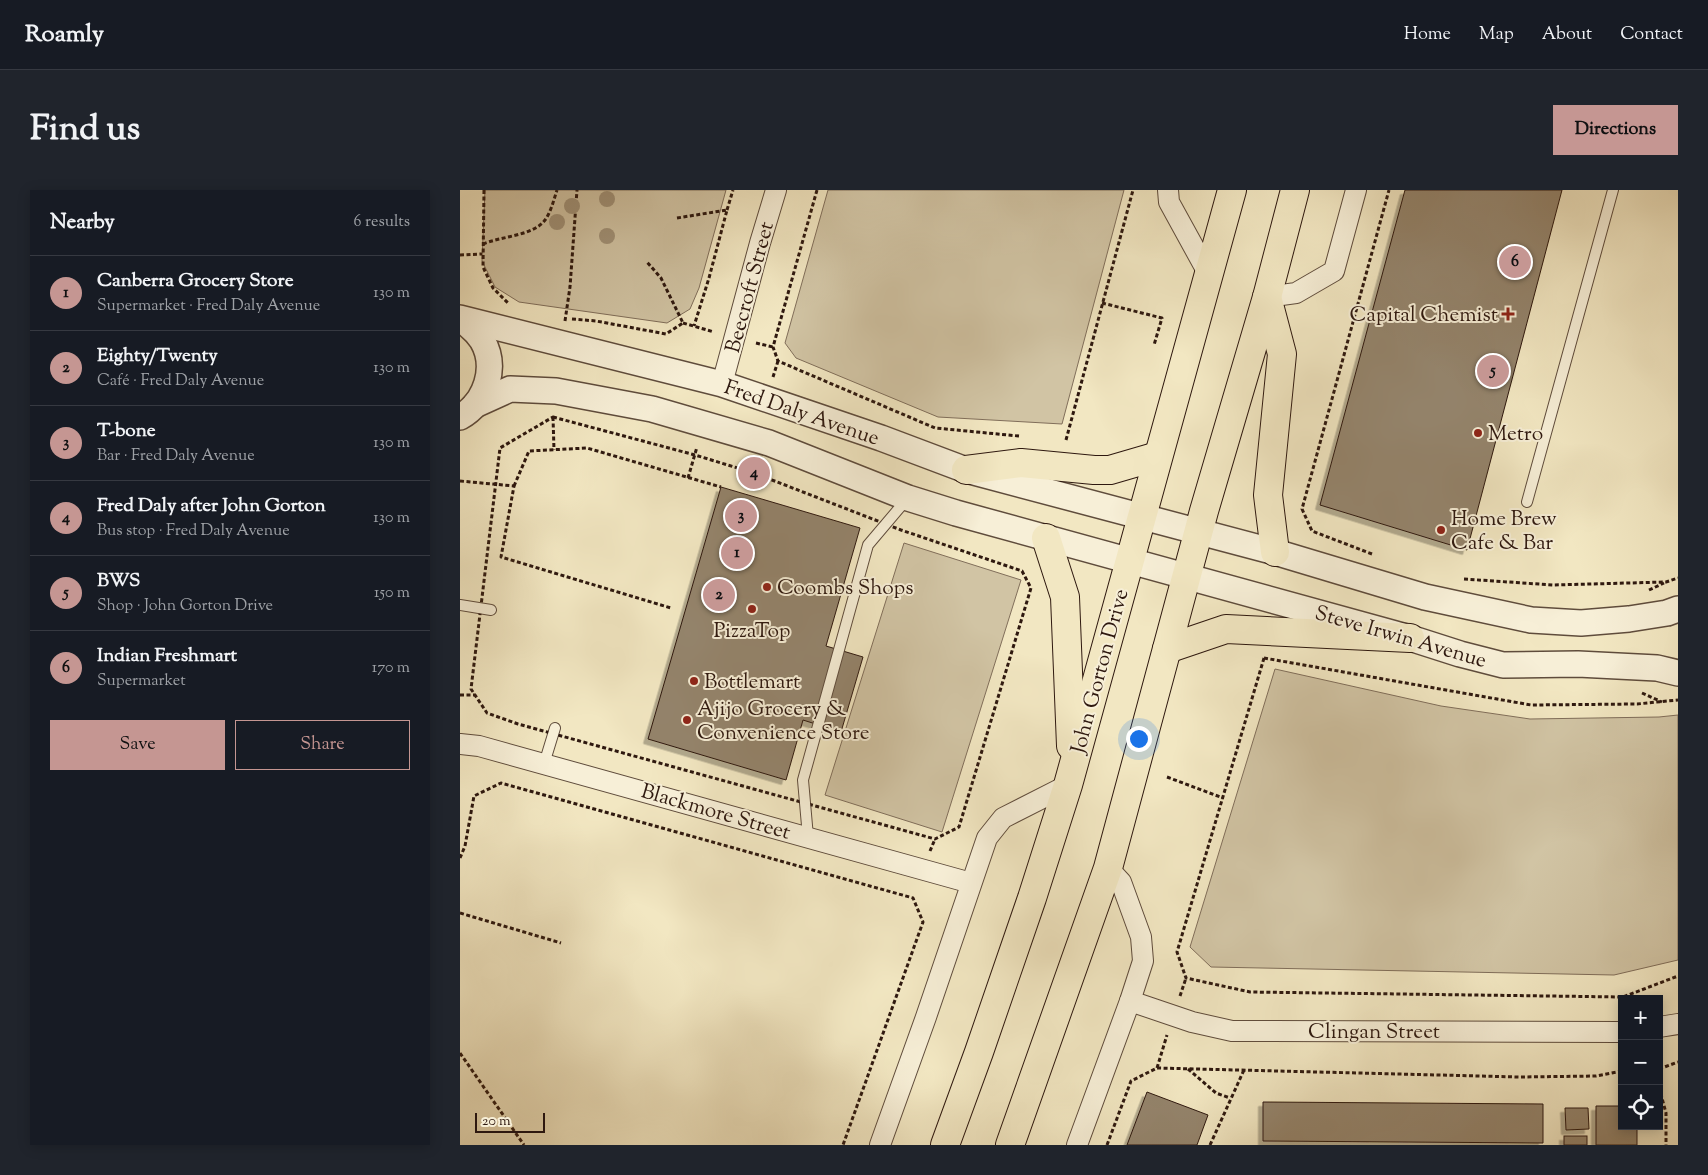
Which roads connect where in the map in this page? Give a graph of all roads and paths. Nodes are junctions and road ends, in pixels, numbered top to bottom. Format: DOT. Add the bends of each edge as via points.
graph roads {
  1 [pos="484,190"];
  2 [pos="557,190"];
  3 [pos="577,190"];
  4 [pos="733,190"];
  5 [pos="776,190"];
  6 [pos="817,190"];
  7 [pos="1133,190"];
  8 [pos="1168,190"];
  9 [pos="1232,190"];
  10 [pos="1296,190"];
  11 [pos="1356,190"];
  12 [pos="1389,190"];
  13 [pos="1613,190"];
  14 [pos="727,210"];
  15 [pos="677,218"];
  16 [pos="483,244"];
  17 [pos="482,254"];
  18 [pos="460,255"];
  19 [pos="647,262"];
  20 [pos="1208,273"];
  21 [pos="1267,297"];
  22 [pos="1102,303"];
  23 [pos="515,307"];
  24 [pos="460,318"];
  25 [pos="557,318"];
  26 [pos="565,319"];
  27 [pos="683,323"];
  28 [pos="694,326"];
  29 [pos="716,333"];
  30 [pos="1154,345"];
  31 [pos="722,384"];
  32 [pos="464,417"];
  33 [pos="552,418"];
  34 [pos="1028,437"];
  35 [pos="1066,440"];
  36 [pos="554,450"];
  37 [pos="1158,456"];
  38 [pos="966,470"];
  39 [pos="460,481"];
  40 [pos="496,483"];
  41 [pos="514,486"];
  42 [pos="721,487"];
  43 [pos="908,498"];
  44 [pos="1527,502"];
  45 [pos="1142,517"];
  46 [pos="886,524"];
  47 [pos="1199,532"];
  48 [pos="1046,538"];
  49 [pos="1275,552"];
  50 [pos="1372,554"];
  51 [pos="1129,561"];
  52 [pos="1187,576"];
  53 [pos="1678,578"];
  54 [pos="1463,579"];
  55 [pos="1666,582"];
  56 [pos="460,605"];
  57 [pos="672,608"];
  58 [pos="486,609"];
  59 [pos="1673,611"];
  60 [pos="1410,638"];
  61 [pos="1168,649"];
  62 [pos="1255,657"];
  63 [pos="1264,658"];
  64 [pos="1674,672"];
  65 [pos="460,695"];
  66 [pos="475,695"];
  67 [pos="1678,700"];
  68 [pos="1672,701"];
  69 [pos="555,731"];
  70 [pos="460,744"];
  71 [pos="544,764"];
  72 [pos="1167,778"];
  73 [pos="1070,779"];
  74 [pos="1223,798"];
  75 [pos="805,803"];
  76 [pos="808,837"];
  77 [pos="460,858"];
  78 [pos="1108,868"];
  79 [pos="971,883"];
  80 [pos="460,913"];
  81 [pos="561,943"];
  82 [pos="1678,976"];
  83 [pos="1629,994"];
  84 [pos="1130,1001"];
  85 [pos="1678,1024"];
  86 [pos="1663,1026"];
  87 [pos="1618,1032"];
  88 [pos="460,1053"];
  89 [pos="1678,1062"];
  90 [pos="1663,1068"];
  91 [pos="1188,1069"];
  92 [pos="1244,1070"];
  93 [pos="1618,1072"];
  94 [pos="1230,1098"];
  95 [pos="1663,1102"];
  96 [pos="524,1145"];
  97 [pos="844,1145"];
  98 [pos="880,1145"];
  99 [pos="945,1145"];
  100 [pos="1010,1145"];
  101 [pos="1077,1145"];
  102 [pos="1107,1145"];
  103 [pos="1210,1145"];
  104 [pos="1666,1145"];
  1 -- 16 [label="path"];
  2 -- 16 [label="path" via="546,219 534,230"];
  3 -- 26 [label="path"];
  4 -- 14 [label="path"];
  5 -- 31 [label="street, Beecroft Street"];
  6 -- 34 [label="path" via="773,347 778,361 935,428"];
  7 -- 22 [label="path"];
  8 -- 20 [label="street" via="1169,202"];
  9 -- 20 [label="main road, John Gorton Drive"];
  10 -- 21 [label="main road"];
  11 -- 21 [label="street" via="1334,272 1296,293"];
  12 -- 50 [label="path" via="1302,510 1312,531"];
  13 -- 44 [label="lane"];
  14 -- 15 [label="path"];
  14 -- 28 [label="path"];
  16 -- 17 [label="path"];
  17 -- 18 [label="path"];
  17 -- 23 [label="path" via="483,267 493,288"];
  19 -- 27 [label="path" via="661,278"];
  20 -- 37 [label="main road, John Gorton Drive"];
  21 -- 47 [label="main road"];
  21 -- 49 [label="main road" via="1282,354 1268,495"];
  22 -- 30 [label="path" via="1162,318"];
  22 -- 35 [label="path"];
  24 -- 31 [label="street, Fred Daly Avenue"];
  24 -- 32 [label="street, Fred Daly Avenue" via="483,341 489,375 485,391"];
  25 -- 26 [label="path"];
  26 -- 27 [label="path" via="596,321 666,334"];
  27 -- 28 [label="path"];
  28 -- 29 [label="path"];
  31 -- 38 [label="street, Fred Daly Avenue"];
  32 -- 43 [label="street, Fred Daly Avenue" via="510,389 556,391 652,410 769,443"];
  33 -- 36 [label="path"];
  33 -- 40 [label="path" via="500,448"];
  33 -- 46 [label="path" via="695,455"];
  36 -- 41 [label="path" via="529,451"];
  36 -- 42 [label="path" via="587,448"];
  37 -- 38 [label="main road" via="1110,470 1020,463"];
  37 -- 45 [label="main road, John Gorton Drive"];
  38 -- 45 [label="street, Fred Daly Avenue"];
  39 -- 40 [label="path"];
  40 -- 41 [label="path"];
  40 -- 58 [label="path"];
  41 -- 57 [label="path" via="501,557"];
  43 -- 46 [label="lane"];
  43 -- 48 [label="street, Fred Daly Avenue"];
  45 -- 47 [label="street, Steve Irwin Avenue"];
  45 -- 51 [label="main road, John Gorton Drive"];
  46 -- 75 [label="lane" via="868,545 803,780"];
  46 -- 75 [label="path" via="1022,571 1031,588 959,827 934,839"];
  47 -- 49 [label="street, Steve Irwin Avenue"];
  47 -- 52 [label="main road"];
  48 -- 51 [label="street, Fred Daly Avenue"];
  48 -- 73 [label="main road" via="1065,597"];
  49 -- 59 [label="street, Steve Irwin Avenue" via="1425,597 1531,620 1581,623"];
  51 -- 52 [label="street, Steve Irwin Avenue"];
  51 -- 73 [label="main road, John Gorton Drive"];
  52 -- 60 [label="street, Steve Irwin Avenue"];
  52 -- 61 [label="main road"];
  53 -- 55 [label="path"];
  54 -- 55 [label="path" via="1553,585"];
  55 -- 59 [label="path"];
  56 -- 58 [label="lane"];
  58 -- 66 [label="path" via="471,689"];
  60 -- 61 [label="main road" via="1226,629"];
  60 -- 64 [label="street, Steve Irwin Avenue" via="1503,664 1578,664 1657,668"];
  61 -- 78 [label="main road"];
  62 -- 63 [label="path"];
  63 -- 68 [label="path" via="1531,705"];
  63 -- 74 [label="path"];
  64 -- 68 [label="path"];
  65 -- 66 [label="path"];
  66 -- 69 [label="path" via="487,714"];
  67 -- 68 [label="path"];
  69 -- 71 [label="lane"];
  69 -- 75 [label="path"];
  70 -- 71 [label="street, Blackmore Street"];
  71 -- 76 [label="street, Blackmore Street"];
  72 -- 74 [label="path"];
  73 -- 79 [label="street" via="1003,818 987,838"];
  73 -- 99 [label="main road, John Gorton Drive" via="1032,898"];
  74 -- 83 [label="path" via="1177,952 1186,978 1250,992 1623,997"];
  75 -- 76 [label="lane"];
  76 -- 79 [label="street, Blackmore Street"];
  77 -- 97 [label="path" via="474,796 501,783 913,898 923,922"];
  78 -- 84 [label="street" via="1121,882 1140,936 1143,961"];
  78 -- 100 [label="main road"];
  79 -- 98 [label="street"];
  80 -- 81 [label="path"];
  82 -- 83 [label="path"];
  84 -- 87 [label="street, Clingan Street" via="1192,1022 1232,1031"];
  84 -- 101 [label="street"];
  85 -- 86 [label="street"];
  88 -- 96 [label="path"];
  89 -- 90 [label="path"];
  91 -- 92 [label="path"];
  91 -- 94 [label="path" via="1216,1093"];
  91 -- 102 [label="path" via="1156,1068 1131,1081"];
  92 -- 93 [label="path" via="1519,1077 1596,1076"];
  92 -- 94 [label="path"];
  94 -- 103 [label="path"];
  95 -- 104 [label="path"];
}
